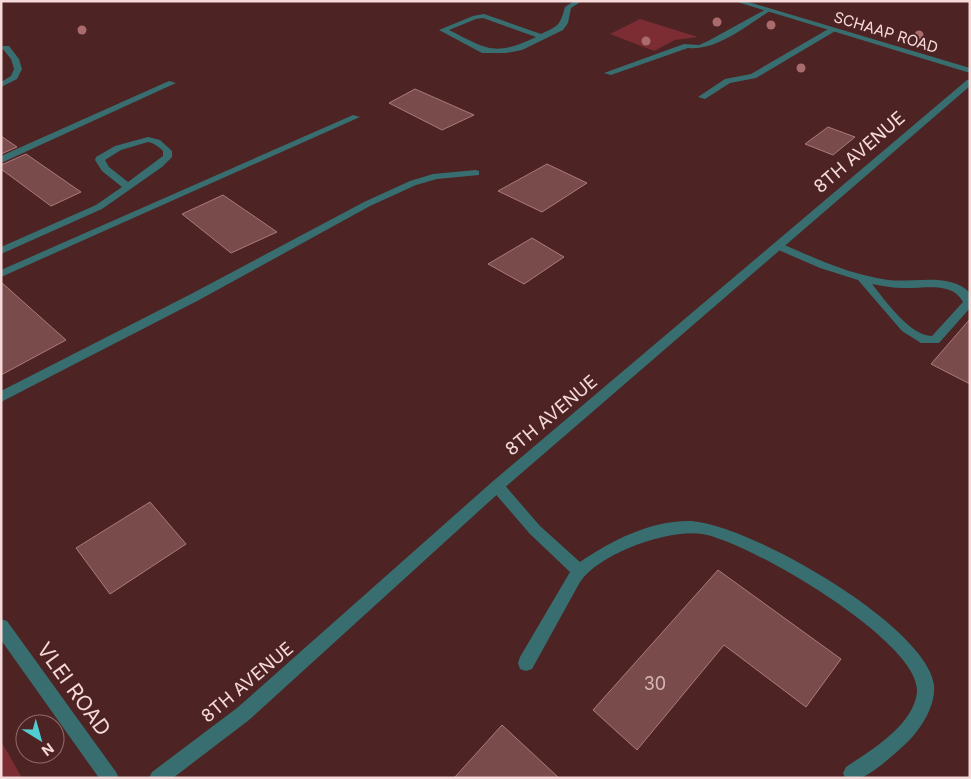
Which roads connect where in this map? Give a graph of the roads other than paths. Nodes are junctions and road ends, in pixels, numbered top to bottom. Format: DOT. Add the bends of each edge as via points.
graph roads {
  1 [pos="579,1"];
  2 [pos="738,1"];
  3 [pos="768,10"];
  4 [pos="834,30"];
  5 [pos="542,37"];
  6 [pos="6,48"];
  7 [pos="970,72"];
  8 [pos="608,73"];
  9 [pos="970,82"];
  10 [pos="172,83"];
  11 [pos="1,86"];
  12 [pos="702,97"];
  13 [pos="356,117"];
  14 [pos="1,160"];
  15 [pos="476,173"];
  16 [pos="128,187"];
  17 [pos="778,246"];
  18 [pos="1,251"];
  19 [pos="1,274"];
  20 [pos="863,280"];
  21 [pos="1,397"];
  22 [pos="496,486"];
  23 [pos="579,572"];
  24 [pos="1,626"];
  25 [pos="526,663"];
  26 [pos="852,773"];
  27 [pos="110,778"];
  28 [pos="158,778"];
  1 -- 5 [label="street" via="568,7 560,28"];
  2 -- 3 [label="street, SCHAAP ROAD"];
  3 -- 4 [label="street, SCHAAP ROAD"];
  3 -- 8 [label="street" via="711,43 680,48"];
  4 -- 7 [label="street, SCHAAP ROAD"];
  4 -- 12 [label="street" via="753,76 728,81"];
  5 -- 5 [label="street" via="484,16 443,30 491,52 512,50"];
  6 -- 11 [label="street" via="19,66 14,78"];
  9 -- 17 [label="street, 8TH AVENUE"];
  10 -- 14 [label="street"];
  13 -- 19 [label="street"];
  15 -- 21 [label="street" via="436,176 367,204"];
  16 -- 16 [label="street" via="106,169 100,160 103,155 148,139 168,151 168,157"];
  16 -- 18 [label="street" via="99,207"];
  17 -- 20 [label="street"];
  17 -- 22 [label="street, 8TH AVENUE"];
  20 -- 20 [label="street" via="949,286 962,292 970,302 935,340 924,340 909,332"];
  22 -- 23 [label="street"];
  22 -- 28 [label="street, 8TH AVENUE" via="243,714"];
  23 -- 25 [label="street"];
  23 -- 26 [label="street" via="652,532 684,526 706,529 759,548 839,595 876,622 914,662 925,681 925,697 914,720 893,746"];
  24 -- 27 [label="street, VLEI ROAD"];
}
